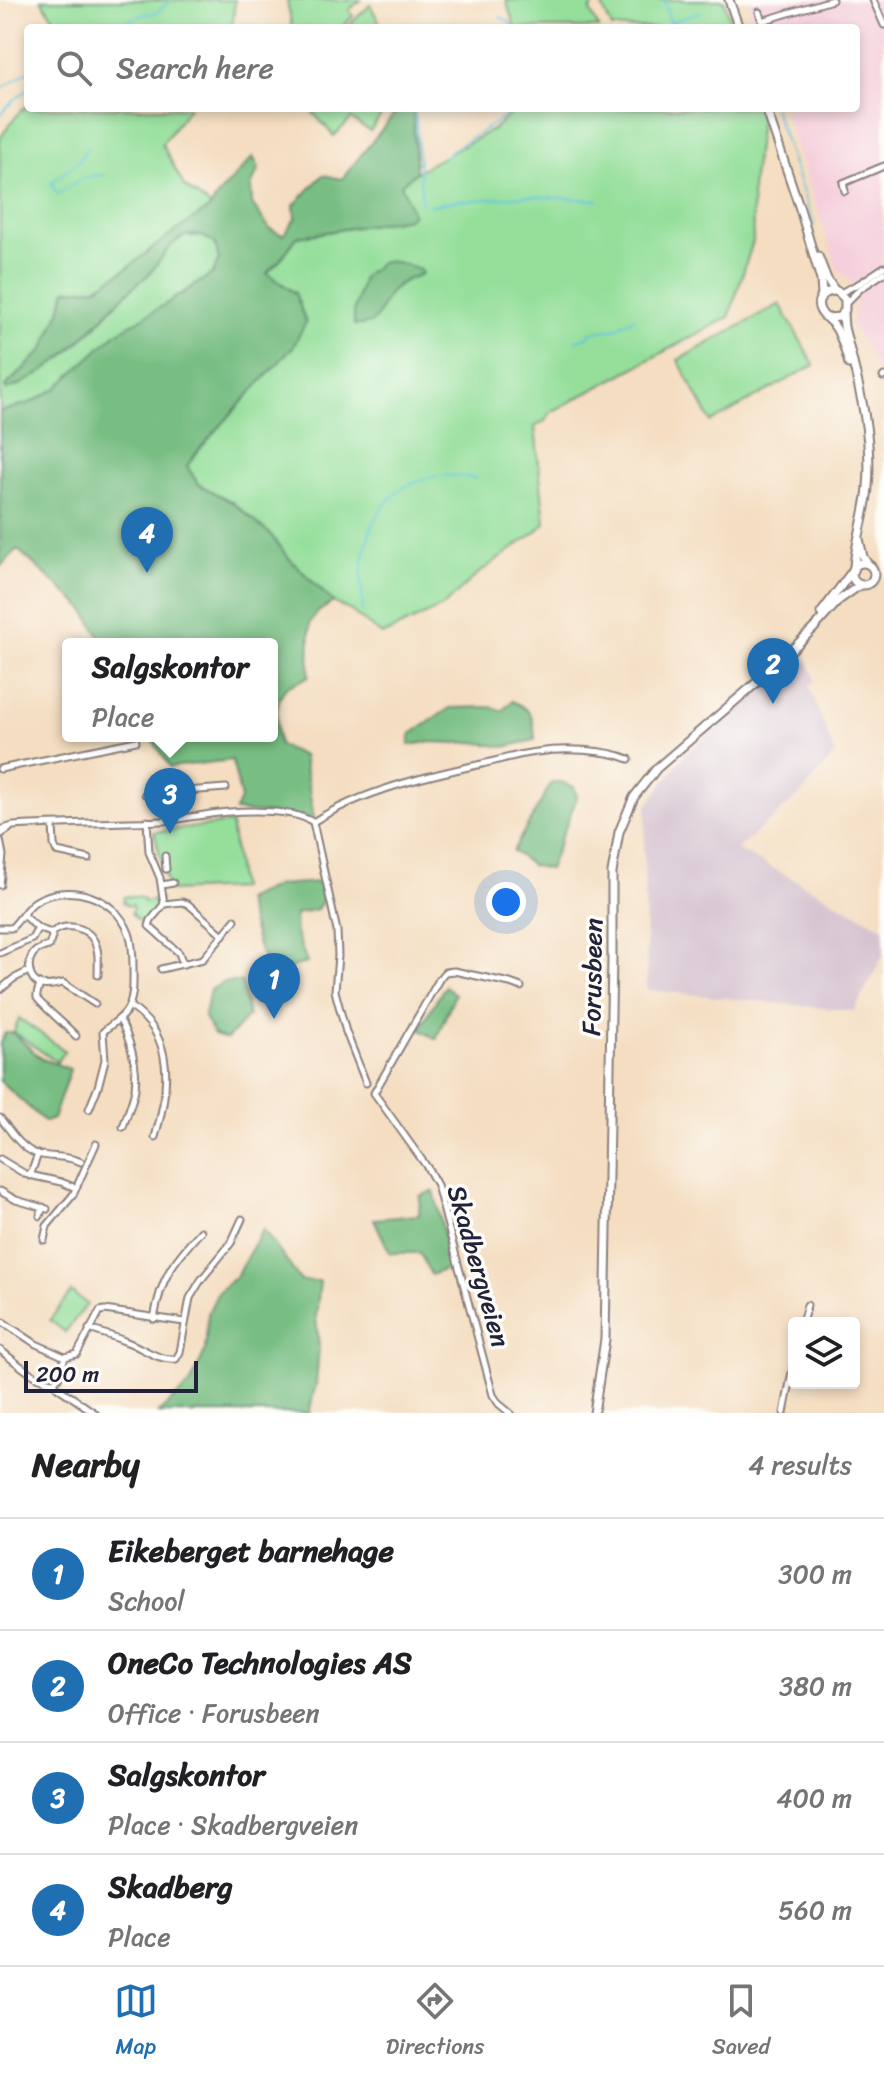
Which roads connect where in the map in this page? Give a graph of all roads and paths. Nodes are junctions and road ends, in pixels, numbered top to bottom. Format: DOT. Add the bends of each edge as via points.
graph roads {
  1 [pos="729,0"];
  2 [pos="832,0"];
  3 [pos="873,0"];
  4 [pos="759,12"];
  5 [pos="738,24"];
  6 [pos="884,25"];
  7 [pos="767,112"];
  8 [pos="884,166"];
  9 [pos="845,191"];
  10 [pos="800,209"];
  11 [pos="884,270"];
  12 [pos="837,292"];
  13 [pos="822,296"];
  14 [pos="847,302"];
  15 [pos="843,314"];
  16 [pos="829,318"];
  17 [pos="858,386"];
  18 [pos="859,537"];
  19 [pos="875,566"];
  20 [pos="854,568"];
  21 [pos="860,585"];
  22 [pos="809,631"];
  23 [pos="131,742"];
  24 [pos="629,759"];
  25 [pos="0,769"];
  26 [pos="226,788"];
  27 [pos="170,793"];
  28 [pos="145,794"];
  29 [pos="172,820"];
  30 [pos="147,821"];
  31 [pos="313,822"];
  32 [pos="53,825"];
  33 [pos="0,835"];
  34 [pos="165,856"];
  35 [pos="89,859"];
  36 [pos="166,869"];
  37 [pos="173,883"];
  38 [pos="0,885"];
  39 [pos="162,885"];
  40 [pos="164,904"];
  41 [pos="24,916"];
  42 [pos="235,920"];
  43 [pos="2,928"];
  44 [pos="38,928"];
  45 [pos="51,933"];
  46 [pos="223,935"];
  47 [pos="0,953"];
  48 [pos="183,964"];
  49 [pos="161,969"];
  50 [pos="29,971"];
  51 [pos="98,975"];
  52 [pos="40,985"];
  53 [pos="521,987"];
  54 [pos="0,990"];
  55 [pos="95,1004"];
  56 [pos="129,1006"];
  57 [pos="119,1019"];
  58 [pos="76,1036"];
  59 [pos="366,1083"];
  60 [pos="89,1109"];
  61 [pos="0,1118"];
  62 [pos="123,1127"];
  63 [pos="155,1137"];
  64 [pos="96,1144"];
  65 [pos="38,1154"];
  66 [pos="0,1159"];
  67 [pos="81,1162"];
  68 [pos="30,1176"];
  69 [pos="76,1188"];
  70 [pos="0,1191"];
  71 [pos="40,1216"];
  72 [pos="242,1219"];
  73 [pos="201,1231"];
  74 [pos="44,1240"];
  75 [pos="807,1305"];
  76 [pos="804,1317"];
  77 [pos="154,1319"];
  78 [pos="0,1320"];
  79 [pos="184,1322"];
  80 [pos="89,1329"];
  81 [pos="0,1350"];
  82 [pos="65,1357"];
  83 [pos="54,1382"];
  84 [pos="789,1389"];
  85 [pos="95,1413"];
  86 [pos="510,1413"];
  87 [pos="596,1413"];
  88 [pos="784,1413"];
  1 -- 5 [label="main road"];
  2 -- 4 [label="street" via="762,21"];
  3 -- 6 [label="street"];
  7 -- 10 [label="main road"];
  8 -- 9 [label="street" via="843,183"];
  10 -- 12 [label="main road"];
  10 -- 13 [label="main road"];
  11 -- 12 [label="street"];
  11 -- 14 [label="street"];
  12 -- 13 [label="main road"];
  12 -- 14 [label="main road"];
  13 -- 16 [label="main road" via="820,310"];
  14 -- 15 [label="main road"];
  15 -- 16 [label="main road"];
  15 -- 17 [label="main road, Forusbeen"];
  16 -- 17 [label="main road, Forusbeen"];
  17 -- 18 [label="main road, Forusbeen" via="869,464"];
  18 -- 19 [label="main road, Forusbeen" via="862,553"];
  18 -- 20 [label="main road, Forusbeen"];
  19 -- 20 [label="main road"];
  19 -- 21 [label="main road" via="874,577"];
  20 -- 21 [label="main road" via="852,577"];
  20 -- 22 [label="main road, Forusbeen"];
  21 -- 22 [label="main road, Forusbeen"];
  22 -- 87 [label="main road, Forusbeen" via="657,768 634,797 619,832 612,873 605,1339"];
  23 -- 25 [label="street"];
  24 -- 31 [label="street" via="575,751 517,756 388,789"];
  26 -- 27 [label="street"];
  27 -- 28 [label="street"];
  27 -- 29 [label="street"];
  29 -- 30 [label="street"];
  29 -- 31 [label="street" via="247,812 291,813"];
  30 -- 32 [label="street"];
  30 -- 39 [label="street" via="149,852"];
  31 -- 59 [label="street" via="337,931 335,991"];
  32 -- 33 [label="street" via="13,826"];
  32 -- 35 [label="street" via="57,852"];
  33 -- 38 [label="street"];
  34 -- 36 [label="street"];
  37 -- 39 [label="street"];
  39 -- 40 [label="street"];
  40 -- 46 [label="street" via="188,904"];
  40 -- 48 [label="street" via="148,925 179,953"];
  41 -- 43 [label="street" via="11,928"];
  41 -- 44 [label="street"];
  41 -- 56 [label="street" via="35,902 62,893 82,893 111,908 125,925 132,948"];
  42 -- 46 [label="street"];
  44 -- 45 [label="street"];
  44 -- 47 [label="street" via="32,939"];
  45 -- 50 [label="street" via="51,943 34,954"];
  45 -- 51 [label="street" via="64,926 86,931 97,948"];
  46 -- 48 [label="street" via="203,959"];
  48 -- 49 [label="street"];
  50 -- 52 [label="street"];
  50 -- 54 [label="street"];
  52 -- 55 [label="street" via="63,983"];
  52 -- 58 [label="street" via="39,1002"];
  53 -- 86 [label="street, Skadbergveien" via="445,972 374,1093 437,1185 493,1395"];
  56 -- 57 [label="street"];
  56 -- 63 [label="street" via="152,1026 165,1058 163,1111"];
  57 -- 60 [label="street" via="103,1032 105,1060"];
  57 -- 62 [label="street" via="136,1081"];
  61 -- 65 [label="street" via="17,1140"];
  64 -- 69 [label="street"];
  65 -- 67 [label="street"];
  65 -- 68 [label="street"];
  66 -- 68 [label="street"];
  68 -- 69 [label="street"];
  69 -- 74 [label="street" via="47,1226"];
  70 -- 71 [label="street" via="45,1208"];
  72 -- 79 [label="street" via="231,1243 193,1292"];
  73 -- 77 [label="street" via="166,1275"];
  75 -- 76 [label="street"];
  77 -- 79 [label="street"];
  77 -- 80 [label="street" via="105,1310"];
  78 -- 82 [label="street"];
  79 -- 80 [label="street" via="179,1356 173,1360"];
  80 -- 82 [label="street" via="77,1354"];
  81 -- 83 [label="street"];
  82 -- 83 [label="street"];
  83 -- 85 [label="street"];
  84 -- 88 [label="street"];
}
